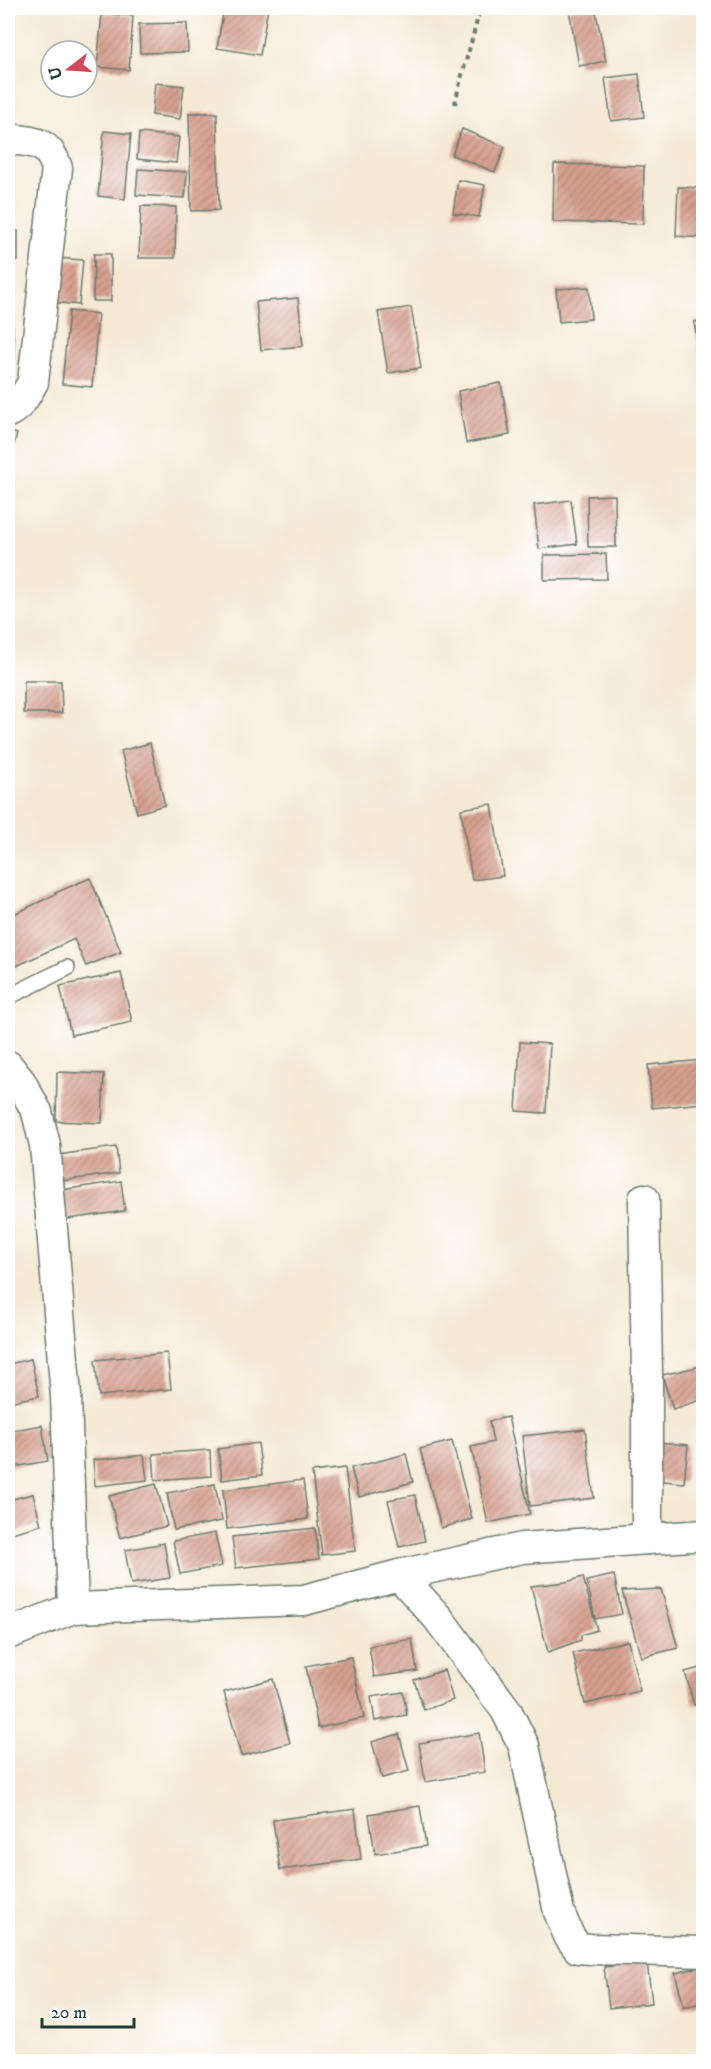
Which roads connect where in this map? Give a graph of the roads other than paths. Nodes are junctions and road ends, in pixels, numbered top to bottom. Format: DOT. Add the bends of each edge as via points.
graph roads {
  1 [pos="8,139"];
  2 [pos="8,412"];
  3 [pos="67,968"];
  4 [pos="8,998"];
  5 [pos="8,1066"];
  6 [pos="644,1199"];
  7 [pos="704,1535"];
  8 [pos="647,1539"];
  9 [pos="399,1575"];
  10 [pos="73,1608"];
  11 [pos="8,1634"];
  12 [pos="704,1952"];
  1 -- 2 [label="street" via="45,147 57,168 33,382 22,401"];
  3 -- 4 [label="lane"];
  5 -- 10 [label="street" via="38,1112 45,1145 66,1396"];
  6 -- 8 [label="street"];
  7 -- 8 [label="street"];
  8 -- 9 [label="street" via="522,1548"];
  9 -- 10 [label="street" via="304,1600"];
  9 -- 12 [label="street" via="445,1628 506,1710 524,1746 559,1912 568,1936 578,1948"];
  10 -- 11 [label="street"];
}
